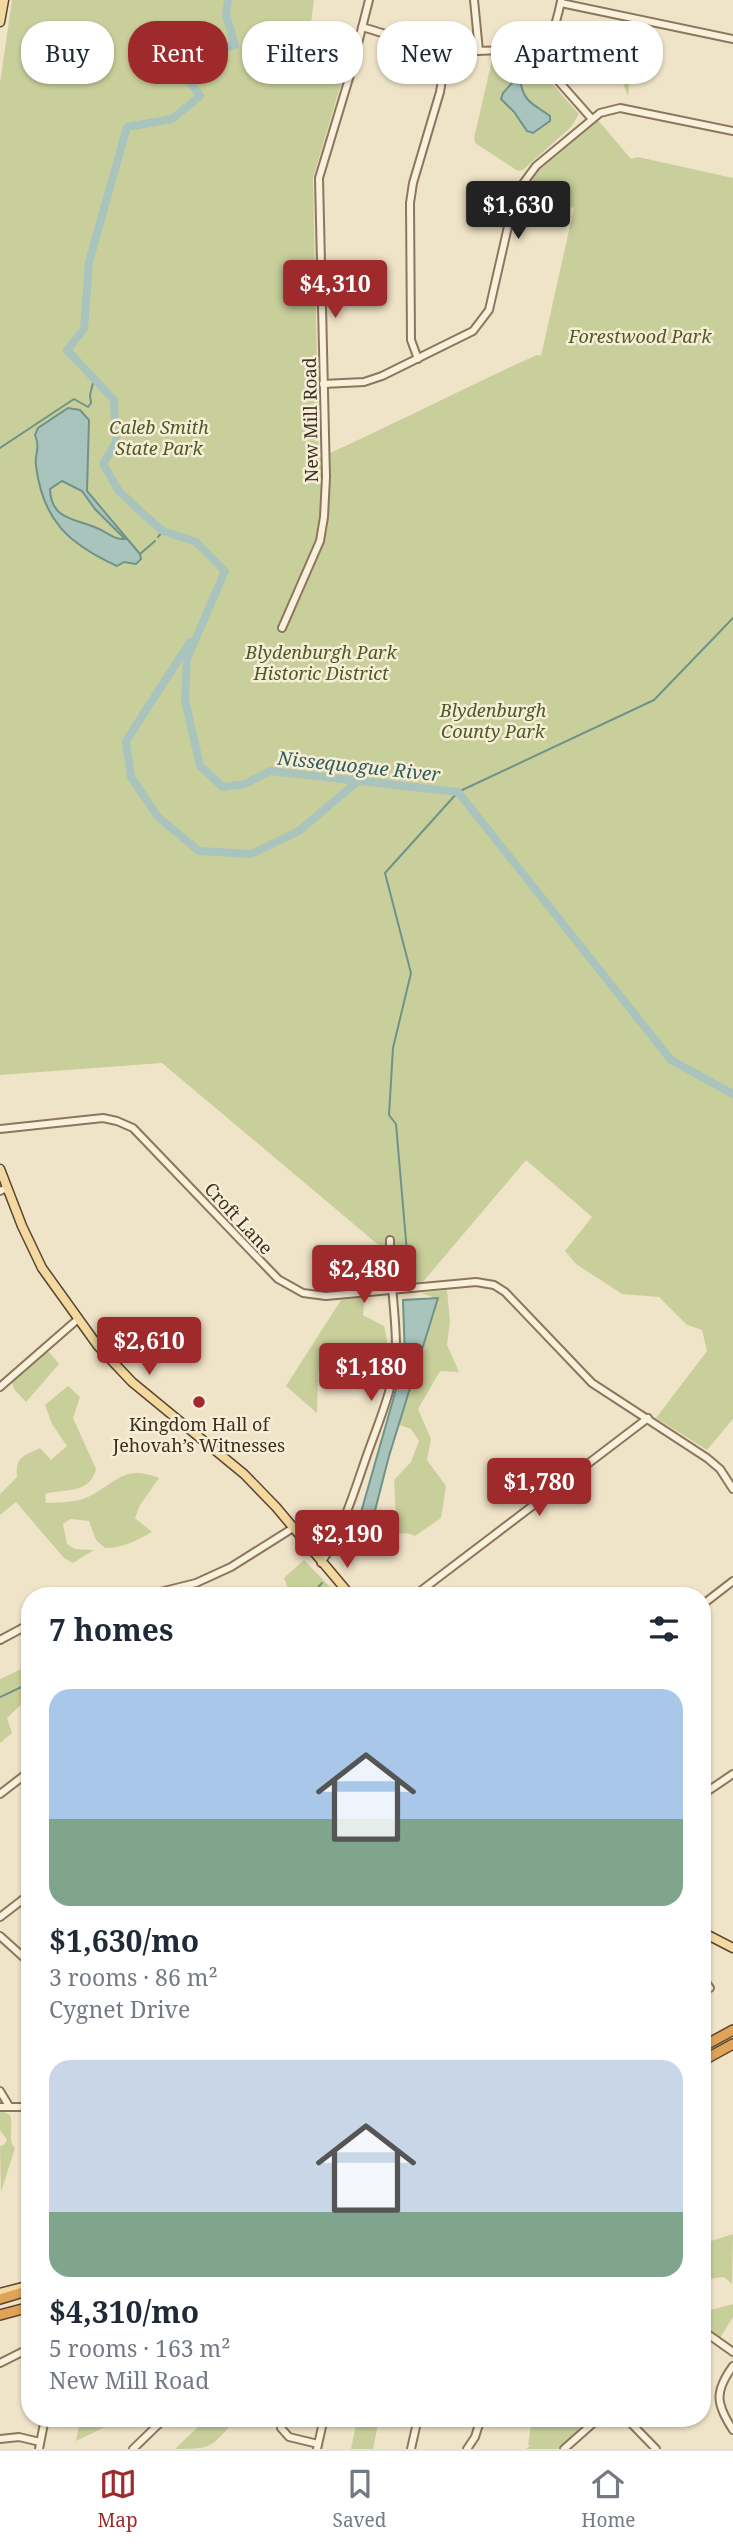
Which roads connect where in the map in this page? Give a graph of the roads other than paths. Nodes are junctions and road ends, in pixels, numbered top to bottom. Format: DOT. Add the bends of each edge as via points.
graph roads {
  1 [pos="4,0"];
  2 [pos="369,0"];
  3 [pos="474,0"];
  4 [pos="561,2"];
  5 [pos="556,21"];
  6 [pos="0,22"];
  7 [pos="363,23"];
  8 [pos="733,39"];
  9 [pos="491,50"];
  10 [pos="479,51"];
  11 [pos="346,84"];
  12 [pos="441,84"];
  13 [pos="559,84"];
  14 [pos="591,118"];
  15 [pos="733,131"];
  16 [pos="418,359"];
  17 [pos="323,384"];
  18 [pos="282,628"];
  19 [pos="0,1129"];
  20 [pos="0,1169"];
  21 [pos="4,1190"];
  22 [pos="390,1240"];
  23 [pos="390,1289"];
  24 [pos="78,1319"];
  25 [pos="0,1387"];
  26 [pos="648,1418"];
  27 [pos="733,1489"];
  28 [pos="293,1528"];
  29 [pos="321,1563"];
  30 [pos="733,1581"];
  31 [pos="177,1587"];
  32 [pos="343,1587"];
  33 [pos="426,1587"];
  34 [pos="711,1598"];
  35 [pos="21,1629"];
  36 [pos="0,1640"];
  37 [pos="733,1774"];
  38 [pos="21,1778"];
  39 [pos="711,1789"];
  40 [pos="0,1794"];
  41 [pos="21,1901"];
  42 [pos="0,1917"];
  43 [pos="0,1936"];
  44 [pos="711,1937"];
  45 [pos="733,1948"];
  46 [pos="21,1955"];
  47 [pos="733,2030"];
  48 [pos="711,2042"];
  49 [pos="733,2044"];
  50 [pos="711,2056"];
  51 [pos="0,2091"];
  52 [pos="9,2106"];
  53 [pos="0,2107"];
  54 [pos="21,2107"];
  55 [pos="21,2289"];
  56 [pos="21,2291"];
  57 [pos="0,2293"];
  58 [pos="0,2299"];
  59 [pos="21,2309"];
  60 [pos="0,2315"];
  61 [pos="711,2336"];
  62 [pos="21,2352"];
  63 [pos="733,2352"];
  64 [pos="0,2363"];
  65 [pos="733,2366"];
  66 [pos="42,2427"];
  67 [pos="156,2427"];
  68 [pos="322,2427"];
  69 [pos="416,2427"];
  70 [pos="478,2427"];
  71 [pos="591,2427"];
  72 [pos="635,2427"];
  73 [pos="281,2428"];
  74 [pos="733,2430"];
  75 [pos="0,2439"];
  76 [pos="39,2445"];
  77 [pos="318,2446"];
  78 [pos="573,2446"];
  79 [pos="133,2449"];
  80 [pos="411,2449"];
  81 [pos="467,2449"];
  82 [pos="564,2449"];
  83 [pos="656,2449"];
  1 -- 6 [label="main road"];
  2 -- 7 [label="street, New Mill Road"];
  3 -- 10 [label="street"];
  4 -- 5 [label="street"];
  4 -- 8 [label="street"];
  9 -- 10 [label="street"];
  11 -- 17 [label="street, New Mill Road" via="319,178"];
  12 -- 16 [label="street" via="410,203 411,340"];
  13 -- 14 [label="street"];
  14 -- 15 [label="street" via="620,108"];
  14 -- 16 [label="street" via="536,166 522,185 482,322"];
  16 -- 17 [label="street" via="364,382"];
  17 -- 18 [label="street, New Mill Road" via="324,517 317,550"];
  19 -- 23 [label="street, Croft Lane" via="103,1118 117,1121 144,1137 284,1284 314,1296"];
  20 -- 21 [label="main road"];
  21 -- 24 [label="main road" via="42,1268"];
  22 -- 23 [label="street"];
  23 -- 26 [label="street, Croft Lane" via="476,1282 495,1285 592,1383"];
  23 -- 29 [label="street" via="396,1348 389,1388 345,1519"];
  24 -- 25 [label="street"];
  24 -- 28 [label="main road" via="132,1382 244,1474"];
  26 -- 27 [label="street, Croft Lane" via="707,1458"];
  26 -- 33 [label="street"];
  28 -- 29 [label="main road"];
  28 -- 31 [label="street" via="203,1580"];
  29 -- 32 [label="main road"];
  30 -- 34 [label="street"];
  35 -- 36 [label="street"];
  37 -- 39 [label="street"];
  38 -- 40 [label="street"];
  41 -- 42 [label="street"];
  43 -- 46 [label="street"];
  44 -- 45 [label="main road"];
  47 -- 48 [label="highway"];
  49 -- 50 [label="highway"];
  51 -- 52 [label="street"];
  52 -- 53 [label="street"];
  52 -- 54 [label="street"];
  55 -- 57 [label="main road"];
  56 -- 58 [label="highway"];
  59 -- 60 [label="highway"];
  61 -- 63 [label="street"];
  62 -- 64 [label="street"];
  65 -- 74 [label="street" via="718,2399"];
  66 -- 76 [label="street"];
  67 -- 79 [label="street"];
  68 -- 77 [label="street"];
  69 -- 80 [label="street"];
  70 -- 81 [label="street"];
  71 -- 78 [label="street"];
  72 -- 83 [label="street"];
  73 -- 77 [label="street" via="289,2437"];
  75 -- 76 [label="street" via="19,2437"];
  78 -- 82 [label="street"];
}
